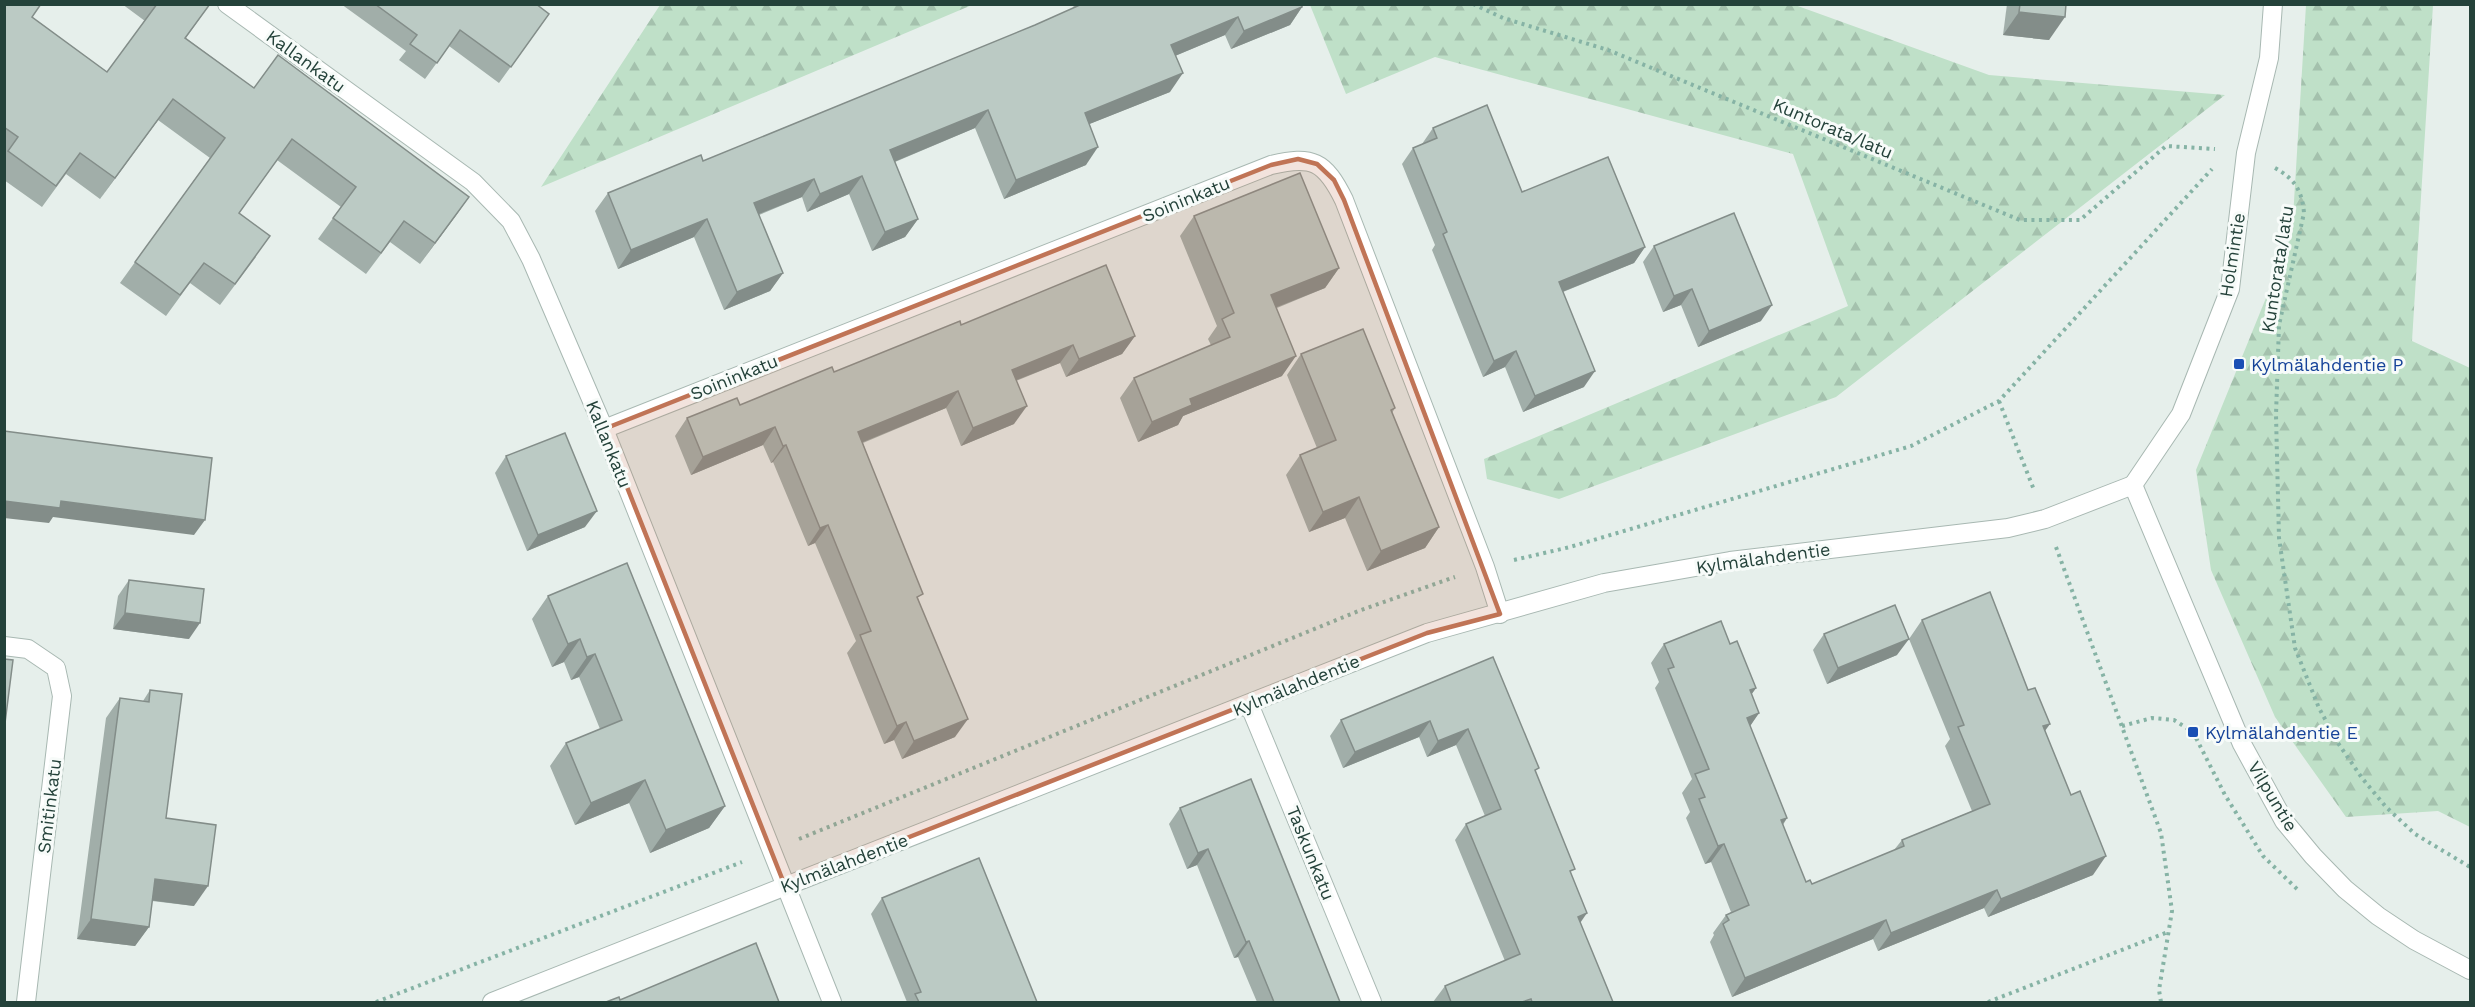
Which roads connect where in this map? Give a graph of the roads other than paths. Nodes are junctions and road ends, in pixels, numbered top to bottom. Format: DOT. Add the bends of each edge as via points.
graph roads {
  1 [pos="227,4"];
  2 [pos="2273,4"];
  3 [pos="604,429"];
  4 [pos="2133,485"];
  5 [pos="1500,614"];
  6 [pos="4,646"];
  7 [pos="1249,704"];
  8 [pos="785,886"];
  9 [pos="2470,970"];
  10 [pos="26,1002"];
  11 [pos="492,1002"];
  12 [pos="832,1002"];
  13 [pos="1372,1002"];
  1 -- 3 [label="street, Kallankatu" via="473,182 511,221"];
  2 -- 4 [label="street, Holmintie" via="2269,58 2237,152 2230,289 2181,414"];
  3 -- 5 [label="street, Soininkatu" via="1271,165 1298,159 1317,164 1334,180 1344,200"];
  3 -- 8 [label="street, Kallankatu"];
  4 -- 5 [label="street, Kylmälahdentie" via="2045,519 2008,528 1730,561 1604,583"];
  4 -- 9 [label="street, Vilpuntie" via="2242,744 2284,821 2345,889 2378,916"];
  5 -- 7 [label="street, Kylmälahdentie" via="1426,633"];
  6 -- 10 [label="street, Smitinkatu" via="28,649 56,668 62,696"];
  7 -- 8 [label="street, Kylmälahdentie"];
  7 -- 13 [label="street, Taskunkatu"];
  8 -- 11 [label="street, Kylmälahdentie"];
  8 -- 12 [label="street, Kallankatu"];
}
